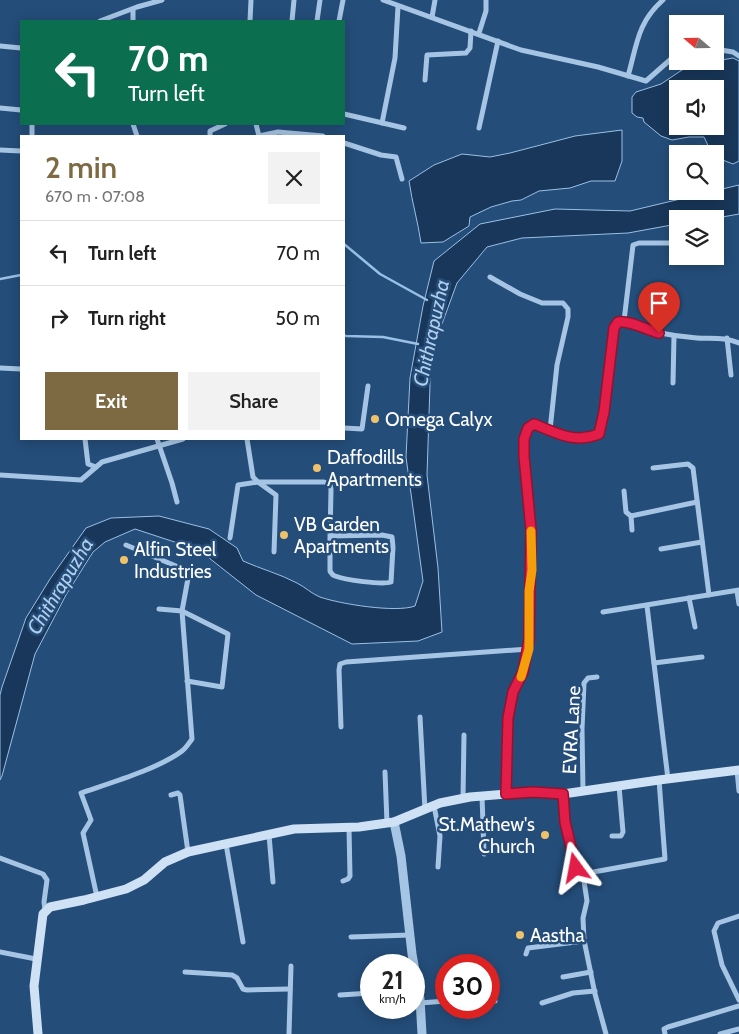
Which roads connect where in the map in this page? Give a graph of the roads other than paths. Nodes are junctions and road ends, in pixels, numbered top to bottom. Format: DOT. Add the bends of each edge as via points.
graph roads {
  1 [pos="137,0"];
  2 [pos="162,0"];
  3 [pos="251,0"];
  4 [pos="294,0"];
  5 [pos="320,0"];
  6 [pos="344,0"];
  7 [pos="382,0"];
  8 [pos="435,0"];
  9 [pos="486,0"];
  10 [pos="663,0"];
  11 [pos="398,7"];
  12 [pos="135,8"];
  13 [pos="432,17"];
  14 [pos="103,20"];
  15 [pos="133,20"];
  16 [pos="250,20"];
  17 [pos="292,20"];
  18 [pos="317,20"];
  19 [pos="339,20"];
  20 [pos="471,31"];
  21 [pos="479,33"];
  22 [pos="498,41"];
  23 [pos="0,46"];
  24 [pos="20,48"];
  25 [pos="724,50"];
  26 [pos="739,56"];
  27 [pos="669,61"];
  28 [pos="628,76"];
  29 [pos="425,80"];
  30 [pos="0,108"];
  31 [pos="20,110"];
  32 [pos="345,114"];
  33 [pos="382,123"];
  34 [pos="223,125"];
  35 [pos="404,128"];
  36 [pos="479,128"];
  37 [pos="210,135"];
  38 [pos="264,135"];
  39 [pos="312,135"];
  40 [pos="345,143"];
  41 [pos="0,150"];
  42 [pos="20,150"];
  43 [pos="402,179"];
  44 [pos="669,243"];
  45 [pos="490,277"];
  46 [pos="624,321"];
  47 [pos="674,336"];
  48 [pos="727,338"];
  49 [pos="739,342"];
  50 [pos="0,368"];
  51 [pos="20,369"];
  52 [pos="731,375"];
  53 [pos="673,383"];
  54 [pos="368,386"];
  55 [pos="345,428"];
  56 [pos="550,430"];
  57 [pos="85,440"];
  58 [pos="175,440"];
  59 [pos="247,440"];
  60 [pos="158,442"];
  61 [pos="96,467"];
  62 [pos="653,468"];
  63 [pos="0,475"];
  64 [pos="258,482"];
  65 [pos="624,491"];
  66 [pos="177,502"];
  67 [pos="697,502"];
  68 [pos="631,516"];
  69 [pos="632,530"];
  70 [pos="330,536"];
  71 [pos="230,538"];
  72 [pos="702,542"];
  73 [pos="126,545"];
  74 [pos="661,549"];
  75 [pos="274,552"];
  76 [pos="738,590"];
  77 [pos="709,595"];
  78 [pos="689,598"];
  79 [pos="739,604"];
  80 [pos="647,606"];
  81 [pos="158,609"];
  82 [pos="182,611"];
  83 [pos="603,612"];
  84 [pos="695,627"];
  85 [pos="529,649"];
  86 [pos="702,657"];
  87 [pos="654,663"];
  88 [pos="597,677"];
  89 [pos="187,681"];
  90 [pos="420,717"];
  91 [pos="341,727"];
  92 [pos="464,735"];
  93 [pos="738,770"];
  94 [pos="385,772"];
  95 [pos="663,779"];
  96 [pos="619,786"];
  97 [pos="583,791"];
  98 [pos="739,791"];
  99 [pos="506,794"];
  100 [pos="563,794"];
  101 [pos="171,795"];
  102 [pos="482,796"];
  103 [pos="463,798"];
  104 [pos="434,806"];
  105 [pos="424,810"];
  106 [pos="390,822"];
  107 [pos="349,828"];
  108 [pos="269,835"];
  109 [pos="612,836"];
  110 [pos="226,844"];
  111 [pos="188,852"];
  112 [pos="484,854"];
  113 [pos="0,858"];
  114 [pos="438,867"];
  115 [pos="582,877"];
  116 [pos="343,881"];
  117 [pos="274,882"];
  118 [pos="97,897"];
  119 [pos="45,910"];
  120 [pos="739,916"];
  121 [pos="410,935"];
  122 [pos="351,937"];
  123 [pos="584,941"];
  124 [pos="243,942"];
  125 [pos="0,952"];
  126 [pos="412,954"];
  127 [pos="526,954"];
  128 [pos="36,959"];
  129 [pos="291,966"];
  130 [pos="185,972"];
  131 [pos="590,972"];
  132 [pos="563,977"];
  133 [pos="290,989"];
  134 [pos="595,991"];
  135 [pos="360,994"];
  136 [pos="340,995"];
  137 [pos="739,1000"];
  138 [pos="542,1003"];
  139 [pos="739,1006"];
  140 [pos="421,1019"];
  141 [pos="739,1029"];
  142 [pos="38,1034"];
  143 [pos="288,1034"];
  144 [pos="422,1034"];
  145 [pos="606,1034"];
  146 [pos="665,1034"];
  147 [pos="720,1034"];
  1 -- 12 [label="street"];
  2 -- 12 [label="street"];
  3 -- 16 [label="street"];
  4 -- 17 [label="street"];
  5 -- 18 [label="street"];
  6 -- 19 [label="street"];
  7 -- 11 [label="street"];
  8 -- 13 [label="street"];
  9 -- 21 [label="street"];
  10 -- 28 [label="street" via="651,10 641,27"];
  11 -- 13 [label="street"];
  11 -- 33 [label="street" via="395,58"];
  12 -- 14 [label="street"];
  12 -- 15 [label="street"];
  13 -- 20 [label="street"];
  20 -- 21 [label="street"];
  20 -- 29 [label="street" via="472,42 466,53 427,55"];
  21 -- 22 [label="street"];
  22 -- 28 [label="street" via="521,50"];
  22 -- 36 [label="street"];
  23 -- 24 [label="street"];
  25 -- 26 [label="street"];
  27 -- 28 [label="street" via="646,81"];
  30 -- 31 [label="street"];
  32 -- 33 [label="street"];
  33 -- 35 [label="street"];
  34 -- 37 [label="street" via="210,131"];
  38 -- 39 [label="street" via="278,132"];
  40 -- 43 [label="street" via="381,156 396,157"];
  41 -- 42 [label="street"];
  44 -- 46 [label="street" via="632,245"];
  45 -- 56 [label="street" via="520,294 542,303 563,303 568,309 556,365"];
  46 -- 47 [label="street" via="645,330"];
  46 -- 56 [label="street" via="618,322 614,328 599,434 573,438"];
  47 -- 48 [label="street"];
  47 -- 53 [label="street"];
  48 -- 49 [label="street"];
  48 -- 52 [label="street"];
  50 -- 51 [label="street"];
  54 -- 55 [label="street" via="362,429"];
  56 -- 85 [label="street" via="534,424 528,428 524,439 532,570"];
  57 -- 61 [label="street" via="88,464"];
  58 -- 60 [label="street"];
  59 -- 64 [label="street" via="252,473"];
  60 -- 61 [label="street"];
  60 -- 66 [label="street"];
  61 -- 63 [label="street" via="81,480"];
  62 -- 67 [label="street" via="691,465"];
  64 -- 70 [label="street" via="328,483 331,490"];
  64 -- 71 [label="street" via="238,485"];
  64 -- 75 [label="street" via="276,495"];
  65 -- 68 [label="street" via="626,512"];
  67 -- 68 [label="street"];
  67 -- 72 [label="street"];
  68 -- 69 [label="street"];
  70 -- 70 [label="street" via="392,537 391,582 383,584 333,575 330,571"];
  72 -- 74 [label="street"];
  72 -- 77 [label="street"];
  73 -- 82 [label="street" via="189,573"];
  76 -- 77 [label="street"];
  76 -- 79 [label="street"];
  77 -- 78 [label="street"];
  78 -- 80 [label="street"];
  78 -- 84 [label="street"];
  80 -- 83 [label="street"];
  80 -- 87 [label="street"];
  81 -- 82 [label="street"];
  82 -- 89 [label="street"];
  82 -- 89 [label="street" via="228,634 222,687"];
  85 -- 91 [label="street" via="340,664"];
  85 -- 99 [label="street" via="513,692 508,718"];
  86 -- 87 [label="street"];
  87 -- 95 [label="street"];
  88 -- 97 [label="street, EVRA Lane" via="584,682"];
  89 -- 118 [label="street" via="192,739 183,750 160,763 81,793 91,820 83,833"];
  90 -- 105 [label="street"];
  92 -- 103 [label="street"];
  93 -- 95 [label="main road"];
  93 -- 98 [label="street"];
  94 -- 106 [label="street"];
  95 -- 96 [label="main road"];
  95 -- 115 [label="street" via="665,860 588,873"];
  96 -- 97 [label="main road"];
  96 -- 109 [label="street" via="624,832 621,836"];
  97 -- 100 [label="main road"];
  99 -- 100 [label="main road"];
  99 -- 102 [label="main road"];
  100 -- 115 [label="street" via="565,822 576,868"];
  101 -- 111 [label="street" via="180,795"];
  102 -- 103 [label="main road"];
  102 -- 112 [label="street"];
  103 -- 104 [label="main road"];
  104 -- 105 [label="main road"];
  104 -- 114 [label="street" via="440,836"];
  105 -- 106 [label="main road"];
  106 -- 107 [label="main road"];
  106 -- 121 [label="street" via="401,856"];
  107 -- 108 [label="main road" via="294,829"];
  107 -- 116 [label="street" via="350,876"];
  108 -- 110 [label="main road"];
  108 -- 117 [label="street"];
  110 -- 111 [label="main road"];
  110 -- 124 [label="street"];
  111 -- 118 [label="main road" via="165,862 136,884"];
  113 -- 119 [label="street" via="42,874 46,880"];
  115 -- 123 [label="street" via="587,901 583,918"];
  118 -- 119 [label="main road" via="50,906"];
  119 -- 128 [label="main road"];
  120 -- 137 [label="street" via="718,923 714,931 722,965"];
  121 -- 122 [label="street"];
  121 -- 126 [label="street"];
  123 -- 127 [label="street" via="528,948"];
  123 -- 131 [label="street"];
  125 -- 128 [label="street"];
  128 -- 142 [label="main road" via="34,986"];
  129 -- 133 [label="street"];
  130 -- 133 [label="street" via="232,975 247,990"];
  131 -- 132 [label="street"];
  131 -- 134 [label="street"];
  133 -- 143 [label="street"];
  134 -- 138 [label="street" via="573,993"];
  134 -- 145 [label="street"];
  135 -- 136 [label="street"];
  139 -- 146 [label="street" via="668,1027 664,1029"];
  140 -- 144 [label="street"];
  141 -- 147 [label="street"];
}
